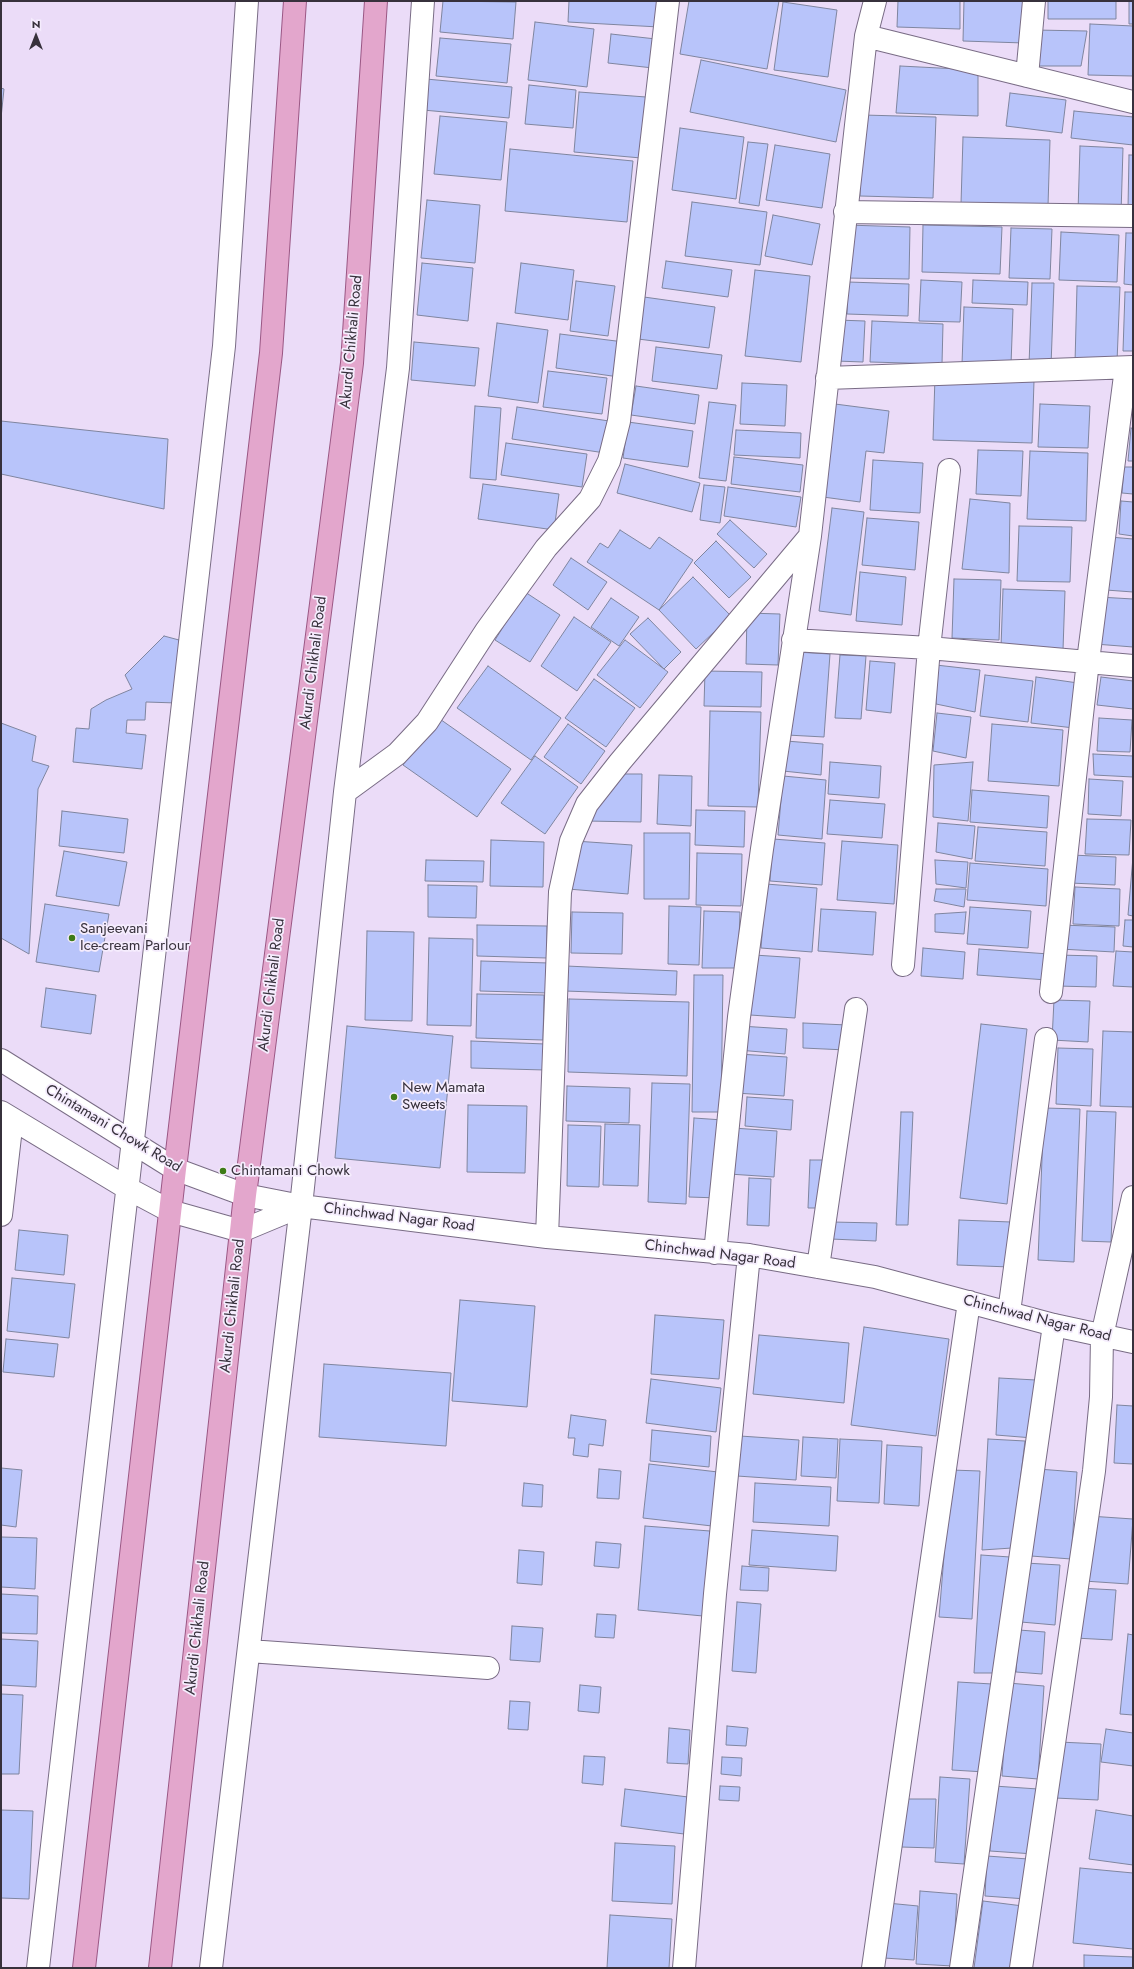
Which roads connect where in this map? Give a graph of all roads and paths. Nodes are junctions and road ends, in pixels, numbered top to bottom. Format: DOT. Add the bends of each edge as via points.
graph roads {
  1 [pos="247,1"];
  2 [pos="295,1"];
  3 [pos="376,1"];
  4 [pos="423,1"];
  5 [pos="668,1"];
  6 [pos="875,1"];
  7 [pos="1034,1"];
  8 [pos="866,36"];
  9 [pos="1027,76"];
  10 [pos="1133,102"];
  11 [pos="845,212"];
  12 [pos="1133,216"];
  13 [pos="1130,368"];
  14 [pos="827,378"];
  15 [pos="949,470"];
  16 [pos="810,536"];
  17 [pos="793,640"];
  18 [pos="929,648"];
  19 [pos="1088,661"];
  20 [pos="1133,666"];
  21 [pos="345,792"];
  22 [pos="903,965"];
  23 [pos="1051,992"];
  24 [pos="856,1009"];
  25 [pos="1046,1039"];
  26 [pos="1,1060"];
  27 [pos="6,1115"];
  28 [pos="132,1143"];
  29 [pos="175,1169"];
  30 [pos="127,1188"];
  31 [pos="245,1195"];
  32 [pos="1133,1197"];
  33 [pos="301,1206"];
  34 [pos="170,1211"];
  35 [pos="1,1215"];
  36 [pos="241,1231"];
  37 [pos="547,1237"];
  38 [pos="715,1253"];
  39 [pos="749,1255"];
  40 [pos="818,1267"];
  41 [pos="969,1302"];
  42 [pos="1009,1312"];
  43 [pos="1054,1325"];
  44 [pos="1102,1336"];
  45 [pos="1133,1342"];
  46 [pos="249,1651"];
  47 [pos="488,1668"];
  48 [pos="38,1968"];
  49 [pos="84,1968"];
  50 [pos="160,1968"];
  51 [pos="212,1968"];
  52 [pos="684,1968"];
  53 [pos="872,1968"];
  54 [pos="961,1968"];
  55 [pos="1021,1968"];
  1 -- 28 [label="street" via="224,346"];
  2 -- 29 [label="main road" via="271,353"];
  3 -- 31 [label="main road, Akurdi Chikhali Road" via="352,363"];
  4 -- 21 [label="street" via="398,368"];
  5 -- 21 [label="street" via="620,421 609,461 590,499 546,548 486,631 427,722 397,754"];
  6 -- 8 [label="street"];
  7 -- 9 [label="street"];
  8 -- 9 [label="street"];
  8 -- 11 [label="street"];
  9 -- 10 [label="street"];
  11 -- 12 [label="street"];
  11 -- 14 [label="street"];
  13 -- 14 [label="street"];
  13 -- 19 [label="street"];
  14 -- 16 [label="street"];
  15 -- 18 [label="street"];
  16 -- 17 [label="street"];
  16 -- 37 [label="street" via="587,804 571,841 560,892"];
  17 -- 18 [label="street"];
  17 -- 38 [label="street" via="739,1017"];
  18 -- 19 [label="street"];
  18 -- 22 [label="street"];
  19 -- 20 [label="street"];
  19 -- 23 [label="street"];
  21 -- 33 [label="street"];
  24 -- 40 [label="street"];
  25 -- 42 [label="street"];
  26 -- 28 [label="street, Chintamani Chowk Road"];
  27 -- 30 [label="street"];
  27 -- 35 [label="street"];
  28 -- 29 [label="street, Chintamani Chowk Road"];
  28 -- 30 [label="street"];
  29 -- 31 [label="street, Chintamani Chowk Road"];
  29 -- 34 [label="main road"];
  30 -- 34 [label="street"];
  30 -- 48 [label="street"];
  31 -- 33 [label="street, Chintamani Chowk Road"];
  31 -- 36 [label="main road, Akurdi Chikhali Road"];
  32 -- 44 [label="street"];
  33 -- 36 [label="street"];
  33 -- 37 [label="street, Chinchwad Nagar Road"];
  33 -- 46 [label="street"];
  34 -- 36 [label="street"];
  34 -- 49 [label="main road"];
  36 -- 50 [label="main road, Akurdi Chikhali Road"];
  37 -- 38 [label="street, Chinchwad Nagar Road"];
  38 -- 39 [label="street, Chinchwad Nagar Road"];
  39 -- 40 [label="street, Chinchwad Nagar Road"];
  39 -- 52 [label="street" via="715,1594"];
  40 -- 41 [label="street, Chinchwad Nagar Road" via="875,1277"];
  41 -- 42 [label="street, Chinchwad Nagar Road"];
  41 -- 53 [label="street"];
  42 -- 43 [label="street, Chinchwad Nagar Road"];
  43 -- 44 [label="street, Chinchwad Nagar Road"];
  43 -- 54 [label="street"];
  44 -- 45 [label="street, Chinchwad Nagar Road"];
  44 -- 55 [label="street" via="1101,1396 1094,1471"];
  46 -- 47 [label="street"];
  46 -- 51 [label="street"];
}
